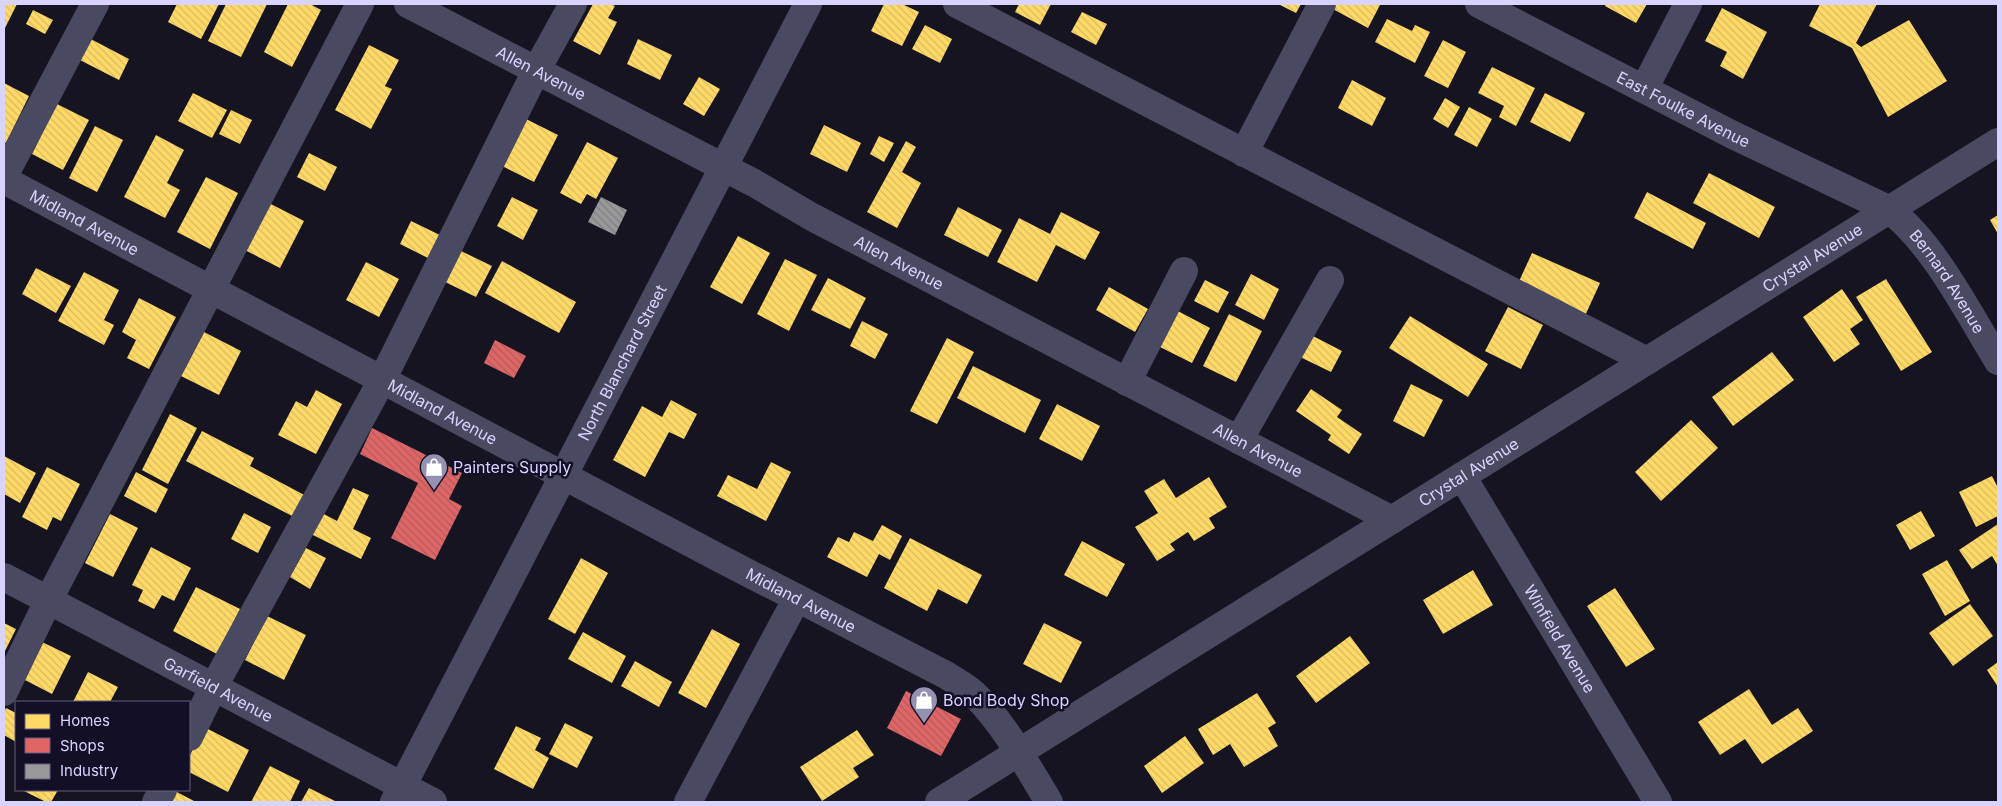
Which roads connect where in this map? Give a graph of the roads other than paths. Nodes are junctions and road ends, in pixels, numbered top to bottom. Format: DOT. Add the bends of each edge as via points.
graph roads {
  1 [pos="95,4"];
  2 [pos="360,4"];
  3 [pos="408,4"];
  4 [pos="573,4"];
  5 [pos="808,4"];
  6 [pos="957,4"];
  7 [pos="1322,4"];
  8 [pos="1479,4"];
  9 [pos="1688,4"];
  10 [pos="536,71"];
  11 [pos="1644,89"];
  12 [pos="1998,142"];
  13 [pos="1244,153"];
  14 [pos="723,167"];
  15 [pos="4,178"];
  16 [pos="1890,210"];
  17 [pos="1184,271"];
  18 [pos="1330,280"];
  19 [pos="212,289"];
  20 [pos="1998,360"];
  21 [pos="1647,361"];
  22 [pos="382,380"];
  23 [pos="1127,382"];
  24 [pos="1239,440"];
  25 [pos="563,474"];
  26 [pos="1462,476"];
  27 [pos="1392,520"];
  28 [pos="4,577"];
  29 [pos="797,598"];
  30 [pos="48,601"];
  31 [pos="213,688"];
  32 [pos="4,692"];
  33 [pos="190,735"];
  34 [pos="1019,752"];
  35 [pos="162,791"];
  36 [pos="398,794"];
  37 [pos="156,802"];
  38 [pos="433,802"];
  39 [pos="688,802"];
  40 [pos="939,802"];
  41 [pos="1049,802"];
  42 [pos="1658,802"];
  1 -- 15 [label="street"];
  2 -- 19 [label="street"];
  3 -- 10 [label="street, Allen Avenue"];
  4 -- 10 [label="street"];
  5 -- 14 [label="street, North Blanchard Street"];
  6 -- 13 [label="street"];
  7 -- 13 [label="street"];
  8 -- 11 [label="street, East Foulke Avenue"];
  9 -- 11 [label="street"];
  10 -- 14 [label="street, Allen Avenue"];
  10 -- 22 [label="street"];
  11 -- 16 [label="street, East Foulke Avenue"];
  12 -- 16 [label="street, Crystal Avenue"];
  13 -- 21 [label="street"];
  14 -- 23 [label="street, Allen Avenue"];
  14 -- 25 [label="street, North Blanchard Street"];
  15 -- 19 [label="street, Midland Avenue"];
  16 -- 20 [label="street, Bernard Avenue" via="1907,223 1928,248"];
  16 -- 21 [label="street, Crystal Avenue"];
  17 -- 23 [label="street"];
  18 -- 24 [label="street"];
  19 -- 22 [label="street, Midland Avenue"];
  19 -- 30 [label="street"];
  21 -- 26 [label="street, Crystal Avenue"];
  22 -- 25 [label="street, Midland Avenue"];
  22 -- 31 [label="street"];
  23 -- 24 [label="street, Allen Avenue"];
  24 -- 27 [label="street, Allen Avenue"];
  25 -- 29 [label="street, Midland Avenue"];
  25 -- 36 [label="street, North Blanchard Street"];
  26 -- 27 [label="street, Crystal Avenue"];
  26 -- 42 [label="street, Winfield Avenue"];
  27 -- 34 [label="street, Crystal Avenue"];
  28 -- 30 [label="street, Garfield Avenue"];
  29 -- 34 [label="street, Midland Avenue" via="946,675 973,693"];
  29 -- 39 [label="street"];
  30 -- 31 [label="street, Garfield Avenue"];
  30 -- 32 [label="street"];
  31 -- 33 [label="street"];
  31 -- 36 [label="street, Garfield Avenue"];
  34 -- 40 [label="street, Crystal Avenue"];
  34 -- 41 [label="street, Midland Avenue"];
  35 -- 37 [label="street"];
  36 -- 38 [label="street, Garfield Avenue"];
}
